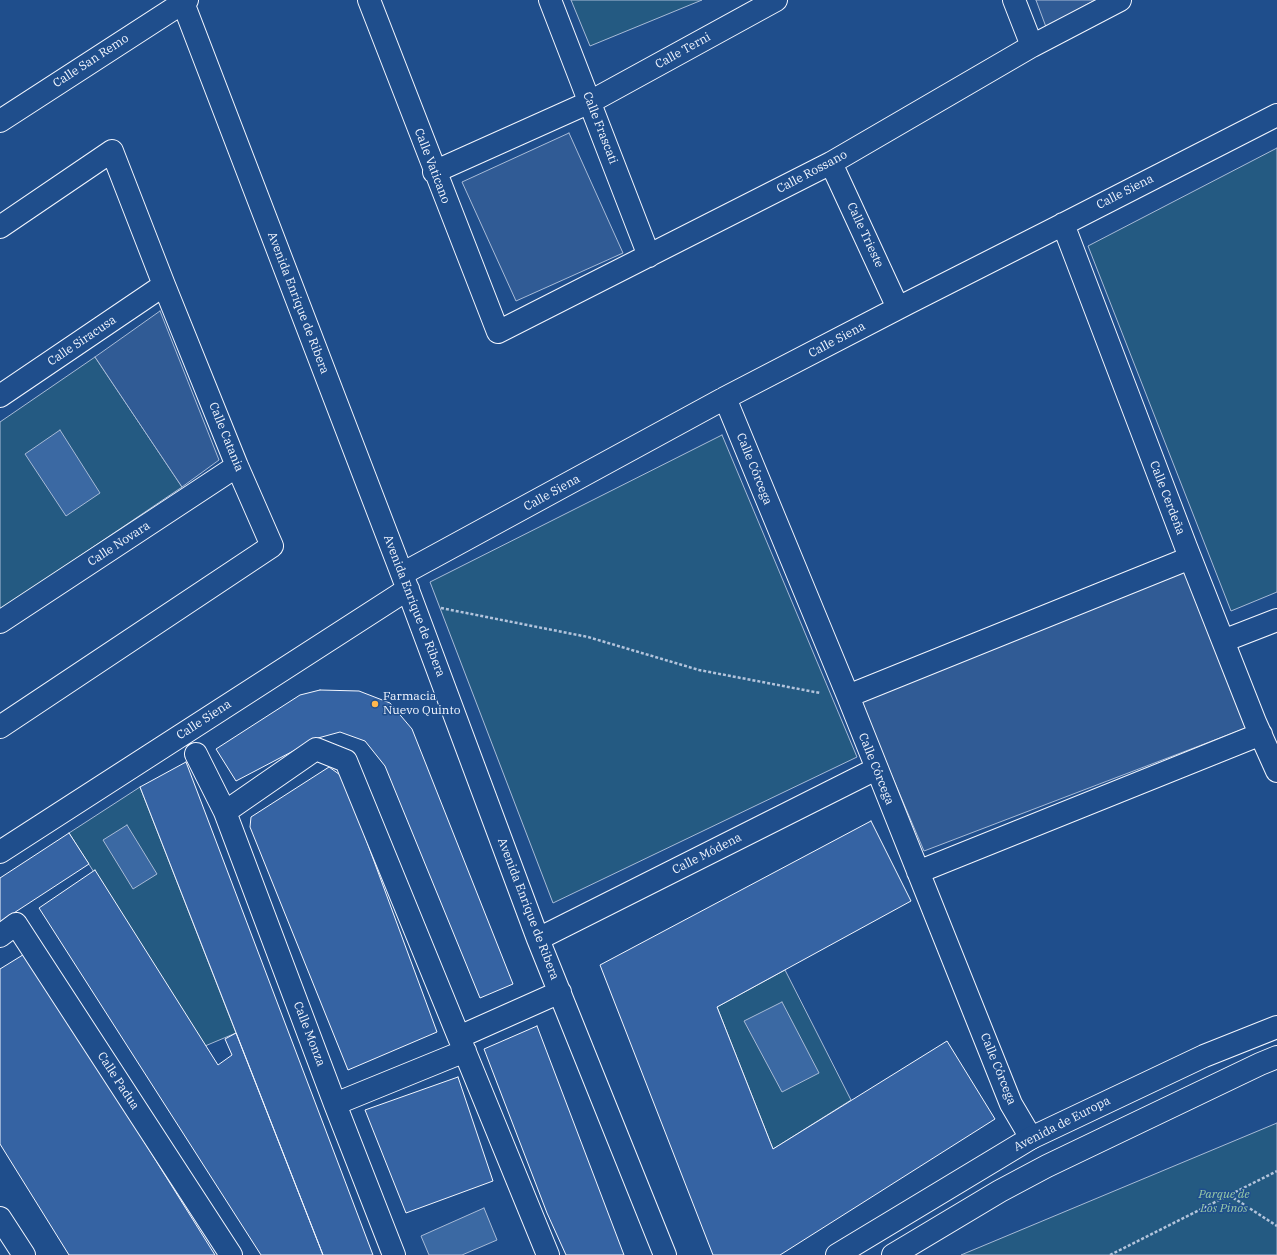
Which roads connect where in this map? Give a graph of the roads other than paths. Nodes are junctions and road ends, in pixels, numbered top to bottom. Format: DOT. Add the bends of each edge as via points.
graph roads {
  1 [pos="369,0"];
  2 [pos="550,0"];
  3 [pos="776,0"];
  4 [pos="1014,0"];
  5 [pos="1120,0"];
  6 [pos="184,1"];
  7 [pos="1032,46"];
  8 [pos="590,102"];
  9 [pos="1277,114"];
  10 [pos="0,121"];
  11 [pos="831,163"];
  12 [pos="434,172"];
  13 [pos="1063,224"];
  14 [pos="0,227"];
  15 [pos="649,256"];
  16 [pos="164,285"];
  17 [pos="898,308"];
  18 [pos="498,332"];
  19 [pos="0,396"];
  20 [pos="725,398"];
  21 [pos="228,463"];
  22 [pos="1190,558"];
  23 [pos="405,581"];
  24 [pos="1277,620"];
  25 [pos="0,622"];
  26 [pos="1223,641"];
  27 [pos="848,696"];
  28 [pos="0,727"];
  29 [pos="1261,734"];
  30 [pos="196,754"];
  31 [pos="876,769"];
  32 [pos="1277,771"];
  33 [pos="225,812"];
  34 [pos="0,852"];
  35 [pos="918,872"];
  36 [pos="0,936"];
  37 [pos="538,939"];
  38 [pos="560,992"];
  39 [pos="1277,1027"];
  40 [pos="462,1044"];
  41 [pos="1277,1058"];
  42 [pos="335,1104"];
  43 [pos="1031,1138"];
  44 [pos="0,1218"];
  45 [pos="24,1255"];
  46 [pos="231,1255"];
  47 [pos="394,1255"];
  48 [pos="548,1255"];
  49 [pos="665,1255"];
  50 [pos="837,1255"];
  51 [pos="893,1255"];
  1 -- 12 [label="street, Calle Vaticano"];
  2 -- 8 [label="street, Calle Frascati"];
  3 -- 8 [label="street, Calle Terni"];
  4 -- 7 [label="street"];
  5 -- 7 [label="street, Calle Rossano"];
  6 -- 10 [label="street, Calle San Remo"];
  6 -- 23 [label="street, Avenida Enrique de Ribera"];
  7 -- 11 [label="street, Calle Rossano"];
  8 -- 12 [label="street, Calle Terni"];
  8 -- 15 [label="street, Calle Frascati"];
  9 -- 13 [label="street, Calle Siena"];
  11 -- 15 [label="street, Calle Rossano"];
  11 -- 17 [label="street, Calle Trieste"];
  12 -- 18 [label="street, Calle Vaticano"];
  13 -- 17 [label="street, Calle Siena"];
  13 -- 22 [label="street, Calle Cerdeña"];
  14 -- 16 [label="street, Calle Catania" via="112,150"];
  15 -- 18 [label="street, Calle Rossano"];
  16 -- 19 [label="street, Calle Siracusa"];
  16 -- 21 [label="street, Calle Catania"];
  17 -- 20 [label="street, Calle Siena"];
  20 -- 23 [label="street, Calle Siena"];
  20 -- 27 [label="street, Calle Córcega"];
  21 -- 25 [label="street, Calle Novara"];
  21 -- 28 [label="street, Calle Catania" via="272,546"];
  22 -- 26 [label="street, Calle Cerdeña"];
  22 -- 27 [label="street"];
  23 -- 34 [label="street, Calle Siena"];
  23 -- 37 [label="street, Avenida Enrique de Ribera"];
  24 -- 26 [label="street"];
  26 -- 29 [label="street, Calle Cerdeña"];
  27 -- 31 [label="street, Calle Córcega"];
  29 -- 32 [label="street, Calle Cerdeña"];
  29 -- 35 [label="street"];
  30 -- 33 [label="street, Calle Monza"];
  31 -- 35 [label="street, Calle Córcega"];
  31 -- 37 [label="street, Calle Módena"];
  33 -- 40 [label="street" via="316,749 346,761"];
  33 -- 42 [label="street, Calle Monza"];
  35 -- 43 [label="street, Calle Córcega" via="1012,1104"];
  36 -- 46 [label="street, Calle Padua" via="16,924"];
  37 -- 38 [label="street, Avenida Enrique de Ribera"];
  38 -- 40 [label="street"];
  38 -- 49 [label="street, Avenida Enrique de Ribera"];
  39 -- 43 [label="street, Avenida de Europa" via="1204,1056"];
  40 -- 42 [label="street"];
  40 -- 48 [label="street"];
  41 -- 51 [label="street" via="1047,1166"];
  42 -- 47 [label="street, Calle Monza"];
  43 -- 50 [label="street, Avenida de Europa"];
  44 -- 45 [label="street"];
}
